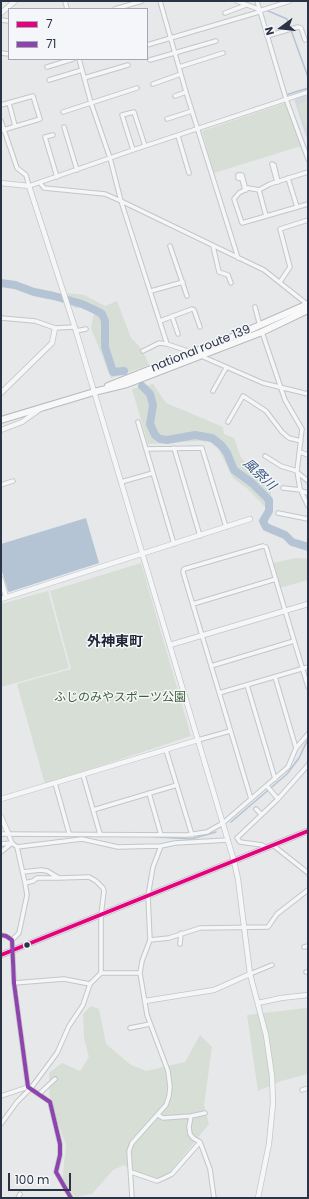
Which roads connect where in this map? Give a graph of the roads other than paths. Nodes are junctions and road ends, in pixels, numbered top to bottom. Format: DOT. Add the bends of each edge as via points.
graph roads {
  1 [pos="15,1"];
  2 [pos="142,1"];
  3 [pos="160,1"];
  4 [pos="237,1"];
  5 [pos="257,1"];
  6 [pos="290,1"];
  7 [pos="246,6"];
  8 [pos="118,8"];
  9 [pos="259,11"];
  10 [pos="1,13"];
  11 [pos="225,13"];
  12 [pos="243,17"];
  13 [pos="242,22"];
  14 [pos="268,36"];
  15 [pos="170,39"];
  16 [pos="305,40"];
  17 [pos="216,41"];
  18 [pos="148,44"];
  19 [pos="175,53"];
  20 [pos="223,53"];
  21 [pos="70,60"];
  22 [pos="79,60"];
  23 [pos="150,60"];
  24 [pos="128,65"];
  25 [pos="47,67"];
  26 [pos="179,67"];
  27 [pos="82,70"];
  28 [pos="181,74"];
  29 [pos="84,78"];
  30 [pos="49,80"];
  31 [pos="152,84"];
  32 [pos="137,88"];
  33 [pos="186,92"];
  34 [pos="308,92"];
  35 [pos="175,96"];
  36 [pos="286,99"];
  37 [pos="9,103"];
  38 [pos="91,103"];
  39 [pos="1,105"];
  40 [pos="192,111"];
  41 [pos="63,112"];
  42 [pos="167,119"];
  43 [pos="1,121"];
  44 [pos="15,126"];
  45 [pos="64,127"];
  46 [pos="198,129"];
  47 [pos="3,130"];
  48 [pos="52,135"];
  49 [pos="178,136"];
  50 [pos="1,140"];
  51 [pos="7,142"];
  52 [pos="145,146"];
  53 [pos="133,150"];
  54 [pos="110,158"];
  55 [pos="308,159"];
  56 [pos="77,170"];
  57 [pos="308,172"];
  58 [pos="189,173"];
  59 [pos="57,177"];
  60 [pos="288,178"];
  61 [pos="1,183"];
  62 [pos="41,184"];
  63 [pos="29,186"];
  64 [pos="259,190"];
  65 [pos="121,201"];
  66 [pos="308,204"];
  67 [pos="297,207"];
  68 [pos="266,216"];
  69 [pos="308,220"];
  70 [pos="170,246"];
  71 [pos="213,246"];
  72 [pos="238,258"];
  73 [pos="183,282"];
  74 [pos="280,282"];
  75 [pos="232,283"];
  76 [pos="151,291"];
  77 [pos="187,296"];
  78 [pos="308,306"];
  79 [pos="255,307"];
  80 [pos="172,316"];
  81 [pos="1,318"];
  82 [pos="160,321"];
  83 [pos="200,327"];
  84 [pos="55,328"];
  85 [pos="261,328"];
  86 [pos="75,329"];
  87 [pos="86,329"];
  88 [pos="178,334"];
  89 [pos="167,344"];
  90 [pos="143,350"];
  91 [pos="192,353"];
  92 [pos="201,356"];
  93 [pos="226,368"];
  94 [pos="280,388"];
  95 [pos="214,391"];
  96 [pos="94,392"];
  97 [pos="1,393"];
  98 [pos="308,394"];
  99 [pos="40,409"];
  100 [pos="1,420"];
  101 [pos="138,422"];
  102 [pos="228,422"];
  103 [pos="1,430"];
  104 [pos="301,441"];
  105 [pos="146,448"];
  106 [pos="174,448"];
  107 [pos="300,452"];
  108 [pos="308,455"];
  109 [pos="265,456"];
  110 [pos="297,472"];
  111 [pos="153,473"];
  112 [pos="13,481"];
  113 [pos="308,481"];
  114 [pos="121,482"];
  115 [pos="1,485"];
  116 [pos="283,488"];
  117 [pos="301,491"];
  118 [pos="308,493"];
  119 [pos="308,506"];
  120 [pos="278,513"];
  121 [pos="250,519"];
  122 [pos="308,519"];
  123 [pos="226,527"];
  124 [pos="200,536"];
  125 [pos="174,544"];
  126 [pos="143,554"];
  127 [pos="1,579"];
  128 [pos="276,579"];
  129 [pos="4,598"];
  130 [pos="192,604"];
  131 [pos="308,604"];
  132 [pos="285,611"];
  133 [pos="202,636"];
  134 [pos="294,640"];
  135 [pos="170,645"];
  136 [pos="211,666"];
  137 [pos="308,667"];
  138 [pos="302,668"];
  139 [pos="275,677"];
  140 [pos="247,685"];
  141 [pos="308,687"];
  142 [pos="219,693"];
  143 [pos="230,731"];
  144 [pos="308,734"];
  145 [pos="198,740"];
  146 [pos="296,748"];
  147 [pos="166,750"];
  148 [pos="307,766"];
  149 [pos="83,775"];
  150 [pos="275,779"];
  151 [pos="55,783"];
  152 [pos="177,785"];
  153 [pos="267,786"];
  154 [pos="149,793"];
  155 [pos="251,799"];
  156 [pos="278,799"];
  157 [pos="1,800"];
  158 [pos="256,809"];
  159 [pos="93,810"];
  160 [pos="261,814"];
  161 [pos="1,817"];
  162 [pos="223,823"];
  163 [pos="308,831"];
  164 [pos="8,833"];
  165 [pos="69,833"];
  166 [pos="1,834"];
  167 [pos="100,834"];
  168 [pos="161,835"];
  169 [pos="174,835"];
  170 [pos="192,835"];
  171 [pos="228,840"];
  172 [pos="12,843"];
  173 [pos="175,843"];
  174 [pos="1,844"];
  175 [pos="17,846"];
  176 [pos="161,846"];
  177 [pos="274,846"];
  178 [pos="267,848"];
  179 [pos="1,852"];
  180 [pos="234,861"];
  181 [pos="23,872"];
  182 [pos="308,873"];
  183 [pos="59,878"];
  184 [pos="25,883"];
  185 [pos="308,890"];
  186 [pos="148,896"];
  187 [pos="101,914"];
  188 [pos="243,926"];
  189 [pos="181,934"];
  190 [pos="1,935"];
  191 [pos="12,940"];
  192 [pos="150,940"];
  193 [pos="180,944"];
  194 [pos="12,950"];
  195 [pos="1,955"];
  196 [pos="272,965"];
  197 [pos="101,972"];
  198 [pos="140,973"];
  199 [pos="250,974"];
  200 [pos="14,983"];
  201 [pos="90,984"];
  202 [pos="308,995"];
  203 [pos="144,1001"];
  204 [pos="258,1003"];
  205 [pos="150,1024"];
  206 [pos="130,1028"];
  207 [pos="55,1079"];
  208 [pos="30,1088"];
  209 [pos="308,1088"];
  210 [pos="302,1090"];
  211 [pos="39,1094"];
  212 [pos="1,1096"];
  213 [pos="205,1113"];
  214 [pos="158,1115"];
  215 [pos="191,1116"];
  216 [pos="1,1124"];
  217 [pos="200,1142"];
  218 [pos="131,1172"];
  219 [pos="71,1198"];
  220 [pos="132,1198"];
  221 [pos="214,1198"];
  222 [pos="258,1198"];
  1 -- 10 [label="street"];
  2 -- 8 [label="street"];
  3 -- 15 [label="street"];
  4 -- 7 [label="street"];
  5 -- 9 [label="street"];
  6 -- 9 [label="street"];
  7 -- 9 [label="street"];
  7 -- 11 [label="street"];
  9 -- 12 [label="street"];
  9 -- 14 [label="street"];
  12 -- 13 [label="street"];
  12 -- 15 [label="street"];
  14 -- 16 [label="street" via="298,27 302,28"];
  14 -- 36 [label="street"];
  15 -- 18 [label="street"];
  15 -- 19 [label="street"];
  17 -- 19 [label="street"];
  19 -- 23 [label="street"];
  19 -- 26 [label="street"];
  20 -- 26 [label="street"];
  21 -- 25 [label="street"];
  22 -- 27 [label="street"];
  24 -- 29 [label="street"];
  26 -- 28 [label="street"];
  27 -- 29 [label="street"];
  27 -- 30 [label="street"];
  28 -- 31 [label="street"];
  28 -- 33 [label="street"];
  29 -- 38 [label="street"];
  32 -- 38 [label="street"];
  33 -- 35 [label="street"];
  33 -- 40 [label="street"];
  34 -- 36 [label="street"];
  36 -- 46 [label="street"];
  36 -- 55 [label="street"];
  37 -- 39 [label="street"];
  37 -- 44 [label="street"];
  37 -- 44 [label="street" via="33,96 40,119"];
  38 -- 41 [label="street"];
  38 -- 54 [label="street"];
  40 -- 42 [label="street"];
  40 -- 46 [label="street"];
  43 -- 47 [label="street"];
  44 -- 47 [label="street"];
  45 -- 56 [label="street"];
  46 -- 49 [label="street"];
  46 -- 72 [label="street"];
  47 -- 51 [label="street"];
  48 -- 59 [label="street" via="45,137"];
  49 -- 52 [label="street"];
  49 -- 58 [label="street"];
  50 -- 51 [label="street"];
  51 -- 63 [label="street" via="17,168 26,176"];
  52 -- 53 [label="street"];
  52 -- 53 [label="street" via="134,112 122,115"];
  53 -- 54 [label="street"];
  54 -- 56 [label="street"];
  54 -- 65 [label="street"];
  56 -- 59 [label="street"];
  57 -- 60 [label="street"];
  59 -- 62 [label="street"];
  60 -- 64 [label="street"];
  60 -- 67 [label="street"];
  61 -- 63 [label="street"];
  62 -- 63 [label="street"];
  62 -- 65 [label="street" via="44,188 105,194"];
  63 -- 86 [label="street"];
  64 -- 68 [label="street"];
  64 -- 68 [label="street" via="245,190 234,199 242,223"];
  65 -- 71 [label="street"];
  65 -- 76 [label="street"];
  66 -- 67 [label="street"];
  67 -- 68 [label="street"];
  69 -- 74 [label="street" via="280,229 290,267"];
  70 -- 73 [label="street"];
  71 -- 72 [label="street"];
  71 -- 75 [label="street" via="219,272 228,275"];
  72 -- 74 [label="street" via="264,270"];
  73 -- 76 [label="street"];
  73 -- 77 [label="street"];
  74 -- 78 [label="street"];
  76 -- 82 [label="street"];
  78 -- 85 [label="highway, national route 139"];
  79 -- 85 [label="street"];
  80 -- 82 [label="street"];
  80 -- 83 [label="street" via="192,309"];
  80 -- 88 [label="street"];
  81 -- 84 [label="street" via="35,322"];
  82 -- 89 [label="street"];
  84 -- 86 [label="street"];
  84 -- 97 [label="street" via="52,343"];
  85 -- 91 [label="highway, national route 139"];
  85 -- 92 [label="highway, national route 139"];
  85 -- 94 [label="street"];
  86 -- 87 [label="street"];
  86 -- 96 [label="street"];
  89 -- 90 [label="street" via="159,343"];
  89 -- 91 [label="street"];
  91 -- 96 [label="highway, national route 139"];
  92 -- 93 [label="street"];
  92 -- 96 [label="highway, national route 139" via="127,384"];
  93 -- 94 [label="street"];
  93 -- 95 [label="street"];
  94 -- 98 [label="street"];
  94 -- 104 [label="street" via="290,411 302,429"];
  96 -- 99 [label="highway, national route 139"];
  96 -- 114 [label="street"];
  99 -- 100 [label="highway, national route 139"];
  99 -- 103 [label="street" via="22,422"];
  101 -- 105 [label="street"];
  102 -- 104 [label="street" via="243,396 266,411 289,438"];
  104 -- 107 [label="street"];
  105 -- 106 [label="street"];
  105 -- 111 [label="street"];
  106 -- 123 [label="street" via="202,448"];
  106 -- 124 [label="street"];
  107 -- 108 [label="street"];
  107 -- 110 [label="street"];
  109 -- 110 [label="street"];
  110 -- 113 [label="street"];
  110 -- 117 [label="street"];
  111 -- 114 [label="street"];
  111 -- 125 [label="street"];
  112 -- 115 [label="street"];
  114 -- 126 [label="street"];
  116 -- 117 [label="street"];
  117 -- 118 [label="street"];
  117 -- 119 [label="street"];
  120 -- 122 [label="street"];
  121 -- 123 [label="street"];
  123 -- 124 [label="street"];
  124 -- 125 [label="street"];
  125 -- 126 [label="street"];
  126 -- 129 [label="street"];
  126 -- 135 [label="street"];
  127 -- 129 [label="street"];
  128 -- 130 [label="street"];
  128 -- 130 [label="street" via="264,546 184,569"];
  128 -- 132 [label="street"];
  130 -- 133 [label="street"];
  131 -- 132 [label="street"];
  132 -- 133 [label="street"];
  132 -- 134 [label="street"];
  133 -- 135 [label="street"];
  133 -- 136 [label="street"];
  134 -- 136 [label="street"];
  134 -- 138 [label="street"];
  135 -- 145 [label="street"];
  136 -- 142 [label="street"];
  137 -- 138 [label="street"];
  138 -- 139 [label="street"];
  138 -- 141 [label="street"];
  139 -- 140 [label="street"];
  139 -- 146 [label="street"];
  140 -- 142 [label="street"];
  140 -- 150 [label="street"];
  142 -- 143 [label="street"];
  143 -- 145 [label="street"];
  143 -- 155 [label="street"];
  144 -- 146 [label="street"];
  145 -- 147 [label="street"];
  145 -- 162 [label="street"];
  146 -- 150 [label="street" via="288,767"];
  147 -- 149 [label="street"];
  147 -- 152 [label="street"];
  148 -- 156 [label="street"];
  149 -- 151 [label="street"];
  149 -- 159 [label="street"];
  150 -- 153 [label="street"];
  151 -- 157 [label="street"];
  151 -- 165 [label="street"];
  152 -- 154 [label="street"];
  152 -- 170 [label="street"];
  153 -- 155 [label="street"];
  153 -- 156 [label="street"];
  154 -- 159 [label="street"];
  154 -- 168 [label="street"];
  155 -- 162 [label="street"];
  156 -- 160 [label="street"];
  158 -- 160 [label="street"];
  159 -- 167 [label="street"];
  160 -- 178 [label="street" via="237,838 240,842"];
  161 -- 164 [label="street"];
  162 -- 170 [label="street" via="207,832"];
  162 -- 171 [label="street"];
  163 -- 177 [label="main road"];
  164 -- 165 [label="street"];
  164 -- 166 [label="street"];
  164 -- 172 [label="street"];
  165 -- 167 [label="street"];
  167 -- 168 [label="street"];
  168 -- 169 [label="street"];
  169 -- 170 [label="street"];
  169 -- 173 [label="street"];
  171 -- 173 [label="street"];
  171 -- 180 [label="street"];
  172 -- 174 [label="street"];
  172 -- 175 [label="street"];
  172 -- 179 [label="street"];
  173 -- 176 [label="street"];
  175 -- 176 [label="street" via="82,839 118,846"];
  175 -- 181 [label="street"];
  176 -- 186 [label="street" via="153,867"];
  177 -- 178 [label="main road"];
  177 -- 182 [label="street"];
  178 -- 180 [label="main road"];
  180 -- 186 [label="main road"];
  180 -- 188 [label="street"];
  181 -- 183 [label="street" via="47,871"];
  181 -- 184 [label="street"];
  183 -- 184 [label="street" via="36,878"];
  183 -- 187 [label="street" via="89,877 100,885 104,891"];
  184 -- 191 [label="street" via="27,895 19,933"];
  185 -- 188 [label="street" via="276,914 268,927"];
  186 -- 187 [label="main road"];
  186 -- 192 [label="street"];
  187 -- 194 [label="main road"];
  187 -- 197 [label="street"];
  188 -- 189 [label="street" via="200,928"];
  188 -- 199 [label="street"];
  189 -- 192 [label="street"];
  189 -- 193 [label="street"];
  190 -- 191 [label="street"];
  191 -- 194 [label="street"];
  192 -- 198 [label="street"];
  194 -- 195 [label="main road"];
  194 -- 200 [label="street"];
  196 -- 199 [label="street"];
  197 -- 198 [label="street"];
  197 -- 201 [label="street"];
  198 -- 203 [label="street"];
  199 -- 203 [label="street" via="214,990"];
  199 -- 204 [label="street"];
  200 -- 201 [label="street" via="64,979"];
  200 -- 208 [label="street"];
  201 -- 208 [label="street" via="83,1005 69,1026 57,1052"];
  202 -- 204 [label="street"];
  203 -- 205 [label="street"];
  204 -- 222 [label="street" via="270,1059 272,1103 269,1144"];
  205 -- 206 [label="street"];
  205 -- 214 [label="street" via="168,1071 170,1087 170,1096"];
  207 -- 211 [label="street"];
  208 -- 211 [label="street"];
  208 -- 212 [label="street"];
  208 -- 216 [label="street"];
  209 -- 210 [label="street"];
  211 -- 219 [label="street" via="50,1102 60,1144 56,1172"];
  213 -- 215 [label="street"];
  214 -- 215 [label="street" via="163,1118"];
  214 -- 218 [label="street" via="132,1143 129,1151"];
  215 -- 217 [label="street" via="190,1134"];
  217 -- 218 [label="street" via="172,1174 164,1178 157,1181"];
  217 -- 221 [label="street" via="210,1169"];
  218 -- 220 [label="street"];
}
